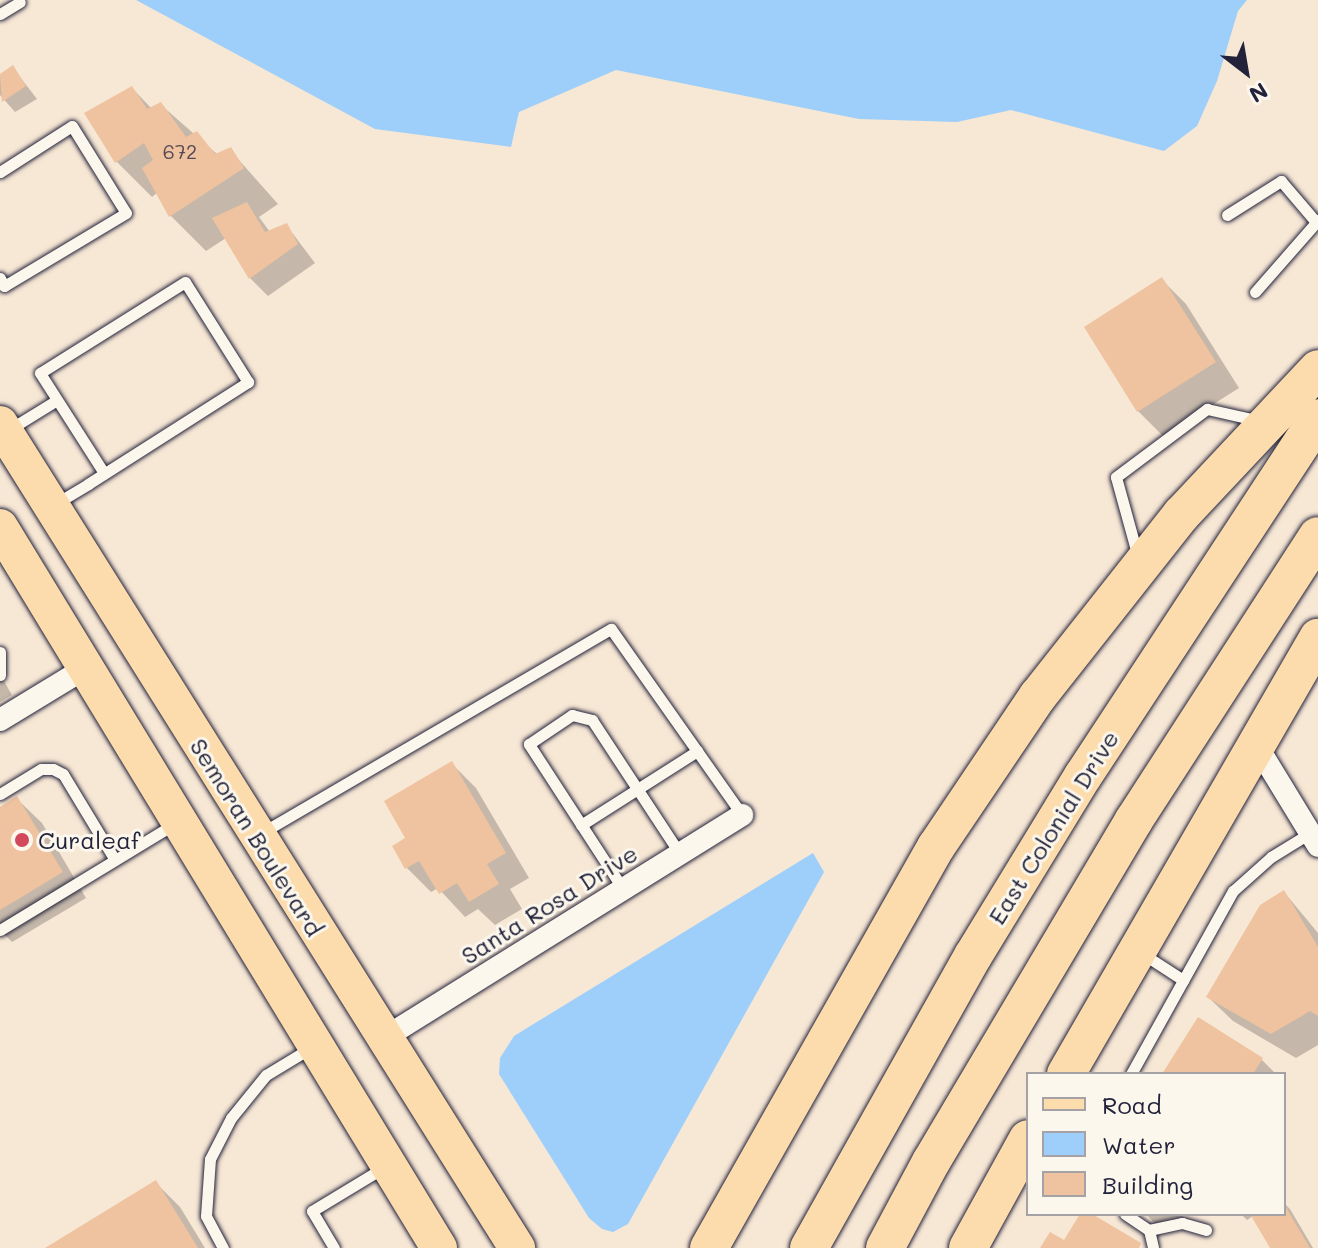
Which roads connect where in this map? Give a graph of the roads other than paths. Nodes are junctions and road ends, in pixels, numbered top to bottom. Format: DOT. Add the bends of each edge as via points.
graph roads {
  1 [pos="20,2"];
  2 [pos="0,14"];
  3 [pos="0,172"];
  4 [pos="1227,215"];
  5 [pos="1317,221"];
  6 [pos="0,278"];
  7 [pos="1255,292"];
  8 [pos="1318,369"];
  9 [pos="57,400"];
  10 [pos="1318,418"];
  11 [pos="1264,422"];
  12 [pos="3,428"];
  13 [pos="104,473"];
  14 [pos="51,506"];
  15 [pos="0,528"];
  16 [pos="1318,536"];
  17 [pos="1140,563"];
  18 [pos="1318,638"];
  19 [pos="0,652"];
  20 [pos="87,667"];
  21 [pos="0,675"];
  22 [pos="0,720"];
  23 [pos="1257,746"];
  24 [pos="697,751"];
  25 [pos="638,789"];
  26 [pos="0,794"];
  27 [pos="742,815"];
  28 [pos="180,820"];
  29 [pos="581,825"];
  30 [pos="256,836"];
  31 [pos="1314,839"];
  32 [pos="680,854"];
  33 [pos="115,860"];
  34 [pos="623,889"];
  35 [pos="0,930"];
  36 [pos="1138,950"];
  37 [pos="1183,980"];
  38 [pos="384,1038"];
  39 [pos="316,1044"];
  40 [pos="1067,1072"];
  41 [pos="1132,1072"];
  42 [pos="1026,1149"];
  43 [pos="389,1164"];
  44 [pos="731,1203"];
  45 [pos="1128,1216"];
  46 [pos="1149,1230"];
  47 [pos="1206,1230"];
  48 [pos="223,1248"];
  49 [pos="334,1248"];
  50 [pos="439,1248"];
  51 [pos="517,1248"];
  52 [pos="709,1248"];
  53 [pos="723,1248"];
  54 [pos="809,1248"];
  55 [pos="885,1248"];
  56 [pos="968,1248"];
  57 [pos="1153,1248"];
  1 -- 2 [label="lane"];
  3 -- 6 [label="lane" via="72,126 126,213 4,286"];
  4 -- 5 [label="lane" via="1281,181"];
  5 -- 7 [label="lane"];
  8 -- 11 [label="highway"];
  9 -- 12 [label="lane"];
  9 -- 13 [label="lane"];
  9 -- 13 [label="lane" via="40,373 185,282 248,382"];
  10 -- 54 [label="highway, East Colonial Drive" via="1083,776 942,1009"];
  11 -- 17 [label="highway"];
  11 -- 17 [label="lane" via="1207,409 1116,477"];
  12 -- 14 [label="main road, Semoran Boulevard"];
  13 -- 14 [label="lane"];
  14 -- 30 [label="main road, Semoran Boulevard"];
  15 -- 20 [label="main road"];
  16 -- 55 [label="highway" via="1134,820 953,1123"];
  17 -- 44 [label="highway" via="1038,696 936,847"];
  18 -- 23 [label="highway"];
  19 -- 21 [label="lane"];
  20 -- 22 [label="street"];
  20 -- 28 [label="main road"];
  23 -- 31 [label="street"];
  23 -- 36 [label="highway"];
  24 -- 25 [label="lane"];
  24 -- 27 [label="lane"];
  24 -- 30 [label="lane" via="611,629"];
  25 -- 29 [label="lane"];
  25 -- 29 [label="lane" via="592,720 572,715 529,744"];
  25 -- 32 [label="lane"];
  26 -- 33 [label="lane" via="41,769 63,774"];
  27 -- 32 [label="street, Santa Rosa Drive"];
  28 -- 33 [label="lane"];
  28 -- 39 [label="main road"];
  29 -- 34 [label="lane"];
  30 -- 38 [label="main road, Semoran Boulevard"];
  31 -- 37 [label="lane" via="1271,857 1233,891"];
  32 -- 34 [label="street, Santa Rosa Drive"];
  33 -- 35 [label="lane"];
  34 -- 38 [label="street, Santa Rosa Drive"];
  36 -- 37 [label="lane"];
  36 -- 40 [label="highway"];
  37 -- 41 [label="lane"];
  38 -- 51 [label="main road, Semoran Boulevard"];
  39 -- 43 [label="main road"];
  39 -- 48 [label="lane" via="266,1075 231,1118 210,1159 206,1216"];
  42 -- 56 [label="highway"];
  43 -- 49 [label="lane" via="312,1211"];
  43 -- 50 [label="main road"];
  44 -- 52 [label="highway"];
  44 -- 53 [label="highway"];
  45 -- 46 [label="lane"];
  46 -- 47 [label="lane" via="1182,1223"];
  46 -- 57 [label="lane"];
}
